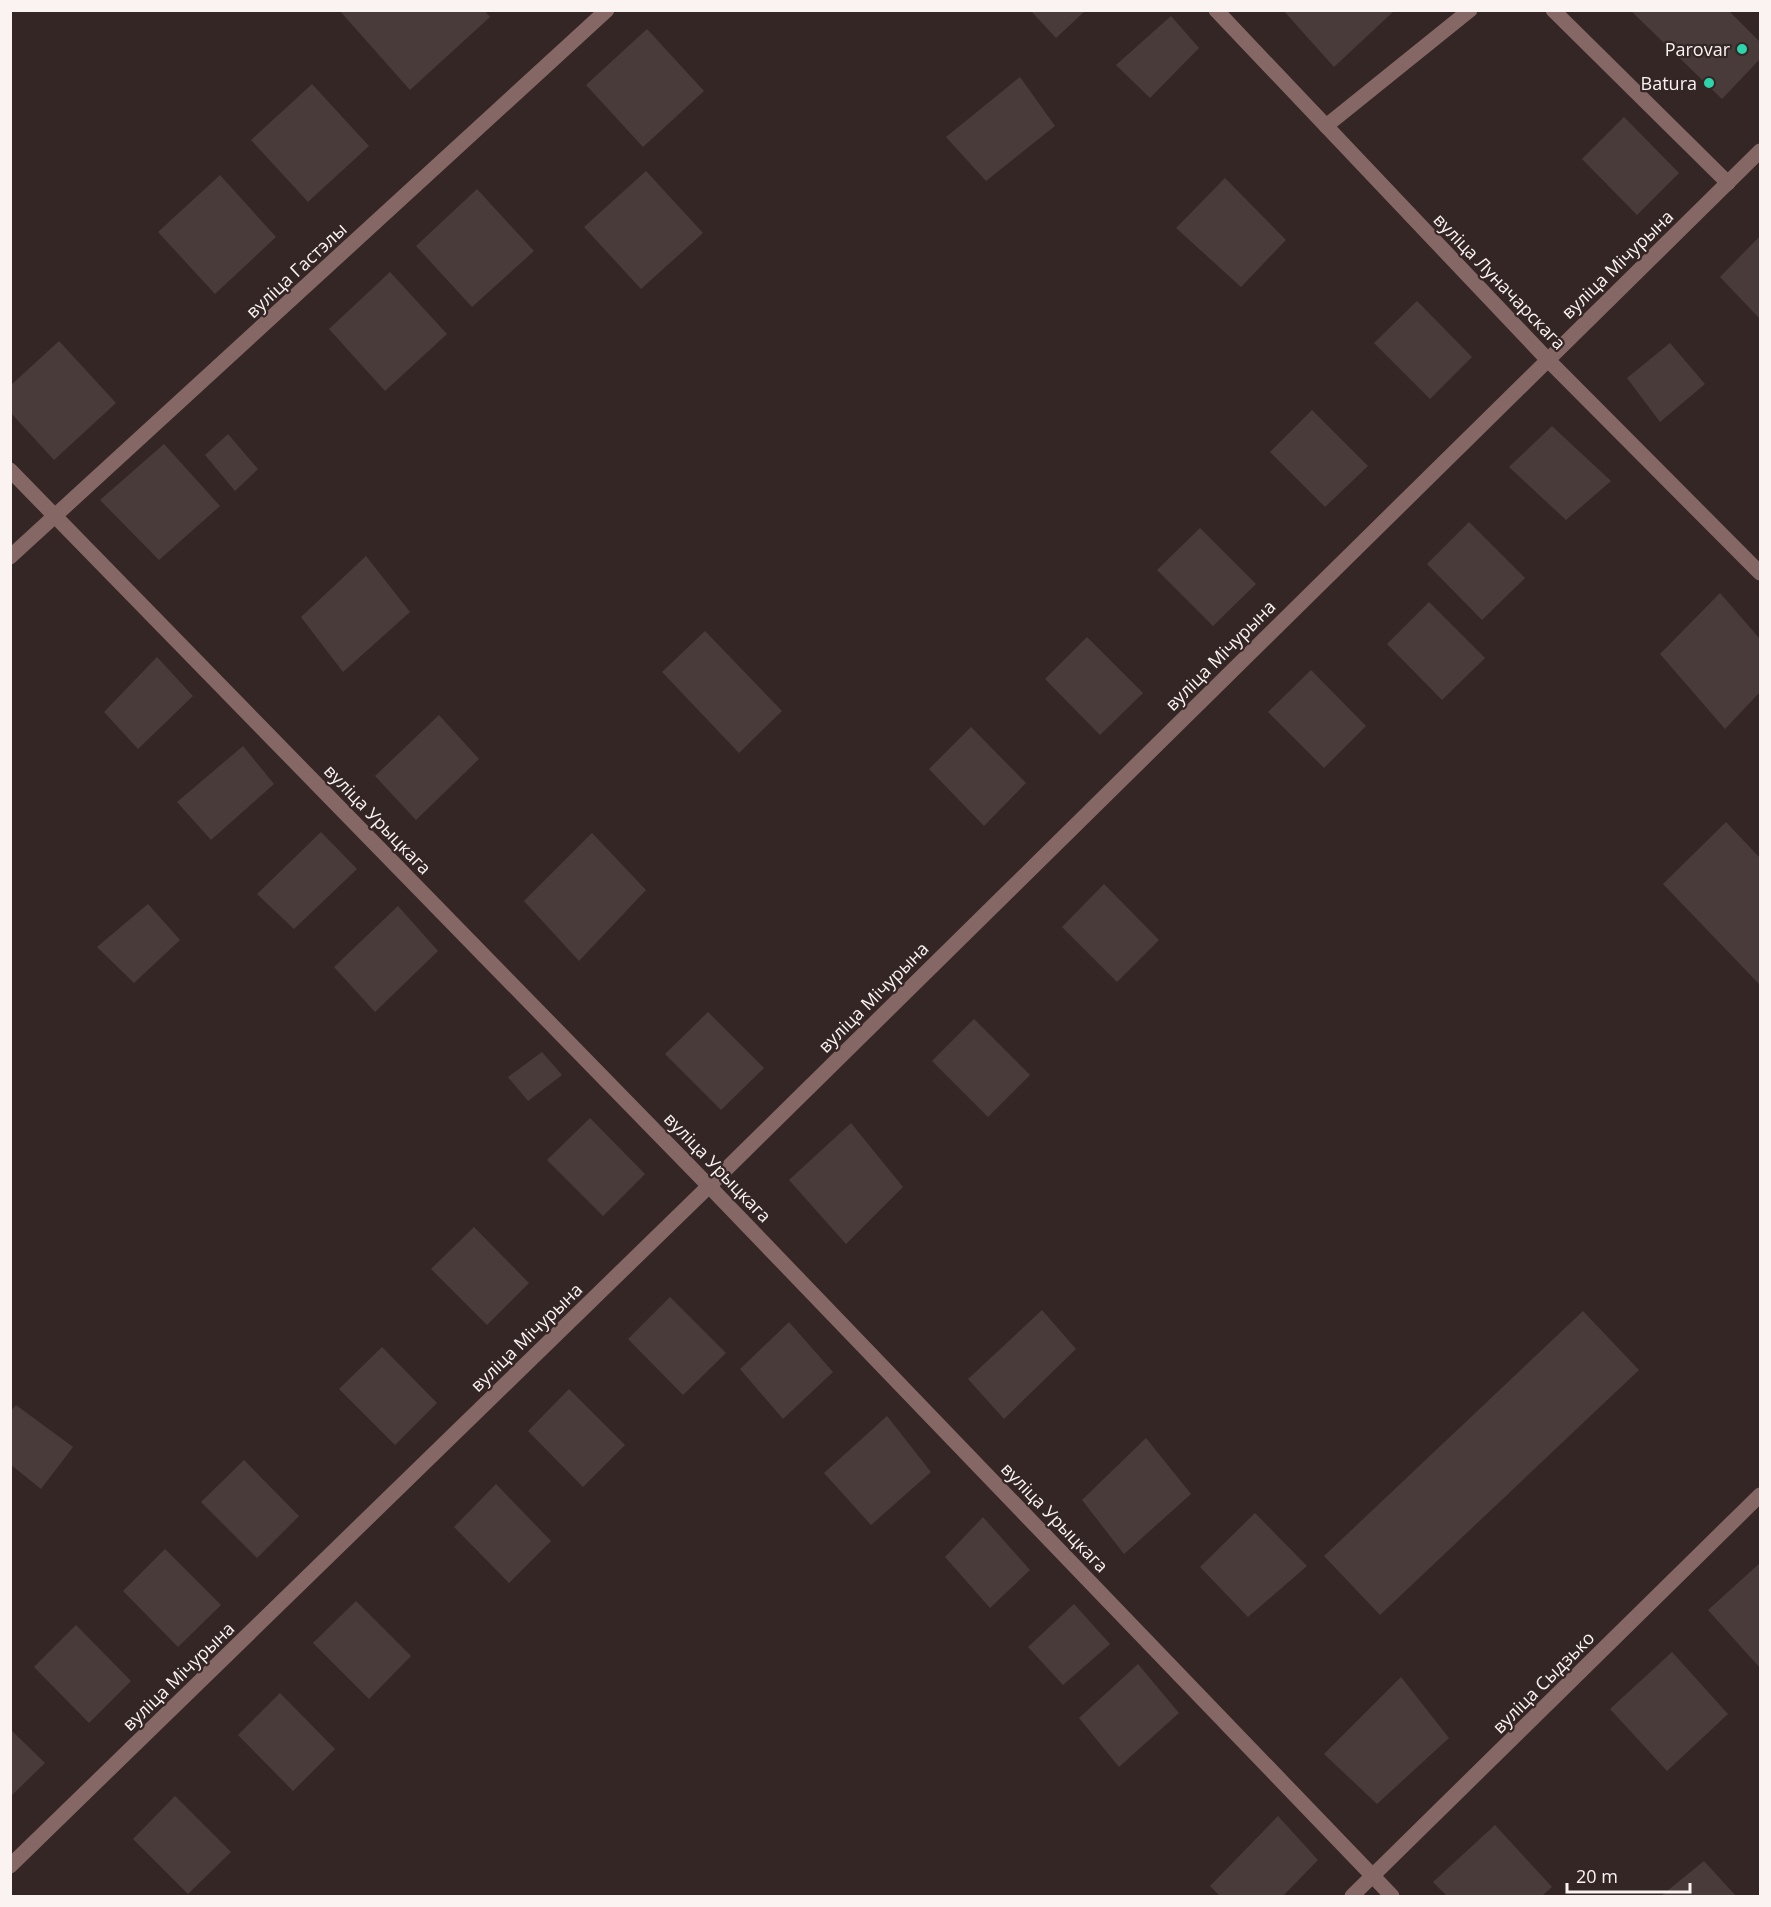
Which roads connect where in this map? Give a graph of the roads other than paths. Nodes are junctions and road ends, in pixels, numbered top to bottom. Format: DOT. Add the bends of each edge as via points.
graph roads {
  1 [pos="607,10"];
  2 [pos="1216,10"];
  3 [pos="1470,10"];
  4 [pos="1553,10"];
  5 [pos="1326,126"];
  6 [pos="1761,151"];
  7 [pos="1728,183"];
  8 [pos="1548,359"];
  9 [pos="10,470"];
  10 [pos="56,518"];
  11 [pos="10,557"];
  12 [pos="1761,573"];
  13 [pos="709,1186"];
  14 [pos="1761,1495"];
  15 [pos="10,1866"];
  16 [pos="1372,1876"];
  17 [pos="1353,1896"];
  18 [pos="1392,1896"];
  1 -- 10 [label="street, вуліца Гастэлы"];
  2 -- 5 [label="street, вуліца Луначарскага"];
  3 -- 5 [label="street"];
  4 -- 7 [label="street"];
  5 -- 8 [label="street, вуліца Луначарскага"];
  6 -- 7 [label="street, вуліца Мічурына"];
  7 -- 8 [label="street, вуліца Мічурына"];
  8 -- 12 [label="street, вуліца Луначарскага"];
  8 -- 13 [label="street, вуліца Мічурына"];
  9 -- 10 [label="street, вуліца Урыцкага"];
  10 -- 11 [label="street, вуліца Гастэлы"];
  10 -- 13 [label="street, вуліца Урыцкага"];
  13 -- 15 [label="street, вуліца Мічурына"];
  13 -- 16 [label="street, вуліца Урыцкага"];
  14 -- 16 [label="street, вуліца Сыдзько"];
  16 -- 17 [label="street, вуліца Сыдзько"];
  16 -- 18 [label="street, вуліца Урыцкага"];
}
